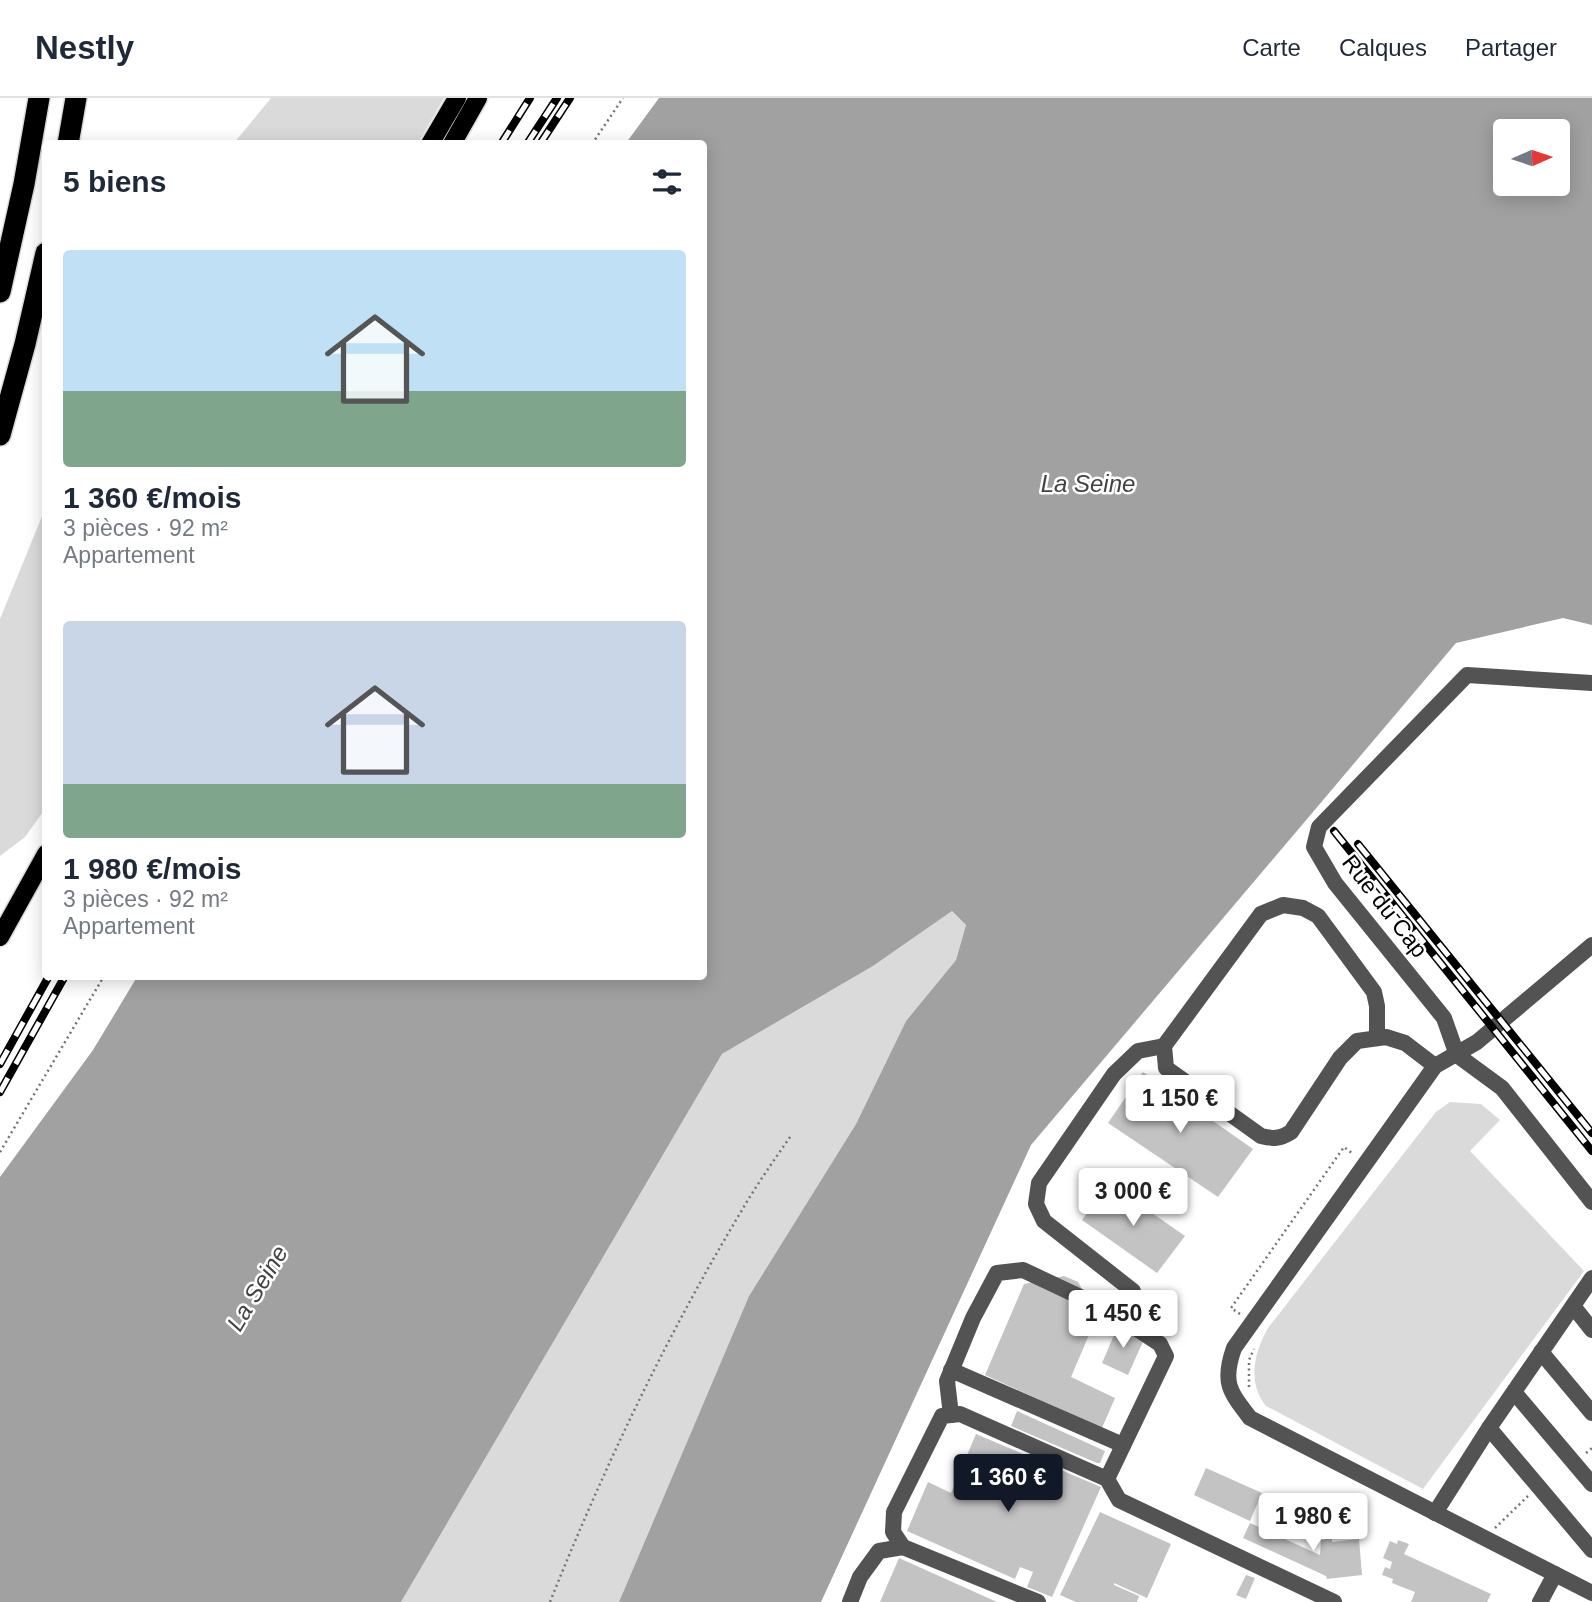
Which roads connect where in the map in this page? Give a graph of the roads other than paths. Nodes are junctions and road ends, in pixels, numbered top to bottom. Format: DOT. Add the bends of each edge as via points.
graph roads {
  1 [pos="39,98"];
  2 [pos="76,98"];
  3 [pos="457,98"];
  4 [pos="478,98"];
  5 [pos="69,140"];
  6 [pos="432,140"];
  7 [pos="454,140"];
  8 [pos="42,270"];
  9 [pos="0,292"];
  10 [pos="0,435"];
  11 [pos="1592,683"];
  12 [pos="42,861"];
  13 [pos="0,937"];
  14 [pos="1592,945"];
  15 [pos="1377,1037"];
  16 [pos="1164,1046"];
  17 [pos="1457,1055"];
  18 [pos="1435,1066"];
  19 [pos="1592,1202"];
  20 [pos="1592,1278"];
  21 [pos="1133,1291"];
  22 [pos="1573,1306"];
  23 [pos="1592,1330"];
  24 [pos="1541,1352"];
  25 [pos="951,1370"];
  26 [pos="1514,1392"];
  27 [pos="1592,1413"];
  28 [pos="951,1415"];
  29 [pos="1489,1428"];
  30 [pos="1124,1445"];
  31 [pos="1107,1479"];
  32 [pos="1592,1484"];
  33 [pos="1435,1513"];
  34 [pos="903,1547"];
  35 [pos="1592,1550"];
  36 [pos="1555,1574"];
  37 [pos="1592,1593"];
  38 [pos="850,1602"];
  39 [pos="1038,1602"];
  40 [pos="1334,1602"];
  41 [pos="1540,1602"];
  1 -- 9 [label="highway"];
  2 -- 5 [label="highway"];
  3 -- 6 [label="main road"];
  4 -- 7 [label="main road"];
  8 -- 10 [label="highway"];
  11 -- 17 [label="street, Rue du Cap" via="1467,675 1319,827 1314,838 1314,847 1335,883 1444,1018"];
  12 -- 13 [label="main road"];
  14 -- 17 [label="street"];
  15 -- 16 [label="street" via="1357,1041 1340,1058 1292,1132 1271,1139 1166,1068"];
  15 -- 16 [label="street" via="1374,992 1318,916 1283,905 1261,914"];
  15 -- 18 [label="street" via="1405,1044"];
  16 -- 21 [label="street" via="1138,1051 1114,1074 1039,1183 1036,1204 1044,1221"];
  17 -- 18 [label="street"];
  17 -- 19 [label="street" via="1502,1088"];
  18 -- 33 [label="street" via="1234,1348 1227,1370 1233,1396 1250,1418"];
  20 -- 22 [label="street"];
  22 -- 23 [label="street"];
  22 -- 24 [label="street"];
  24 -- 26 [label="street"];
  24 -- 27 [label="street"];
  25 -- 28 [label="street" via="947,1381"];
  25 -- 30 [label="street"];
  25 -- 30 [label="street" via="997,1273 1023,1270 1110,1311 1160,1344 1166,1356"];
  26 -- 29 [label="street"];
  26 -- 32 [label="street"];
  28 -- 31 [label="street" via="960,1414"];
  28 -- 34 [label="street" via="942,1416 894,1512 894,1532"];
  29 -- 33 [label="street"];
  29 -- 35 [label="street"];
  30 -- 31 [label="street"];
  31 -- 40 [label="street" via="1119,1500"];
  33 -- 36 [label="street"];
  34 -- 38 [label="street" via="879,1551 860,1577"];
  34 -- 39 [label="street"];
  36 -- 37 [label="street"];
  36 -- 41 [label="street"];
}
